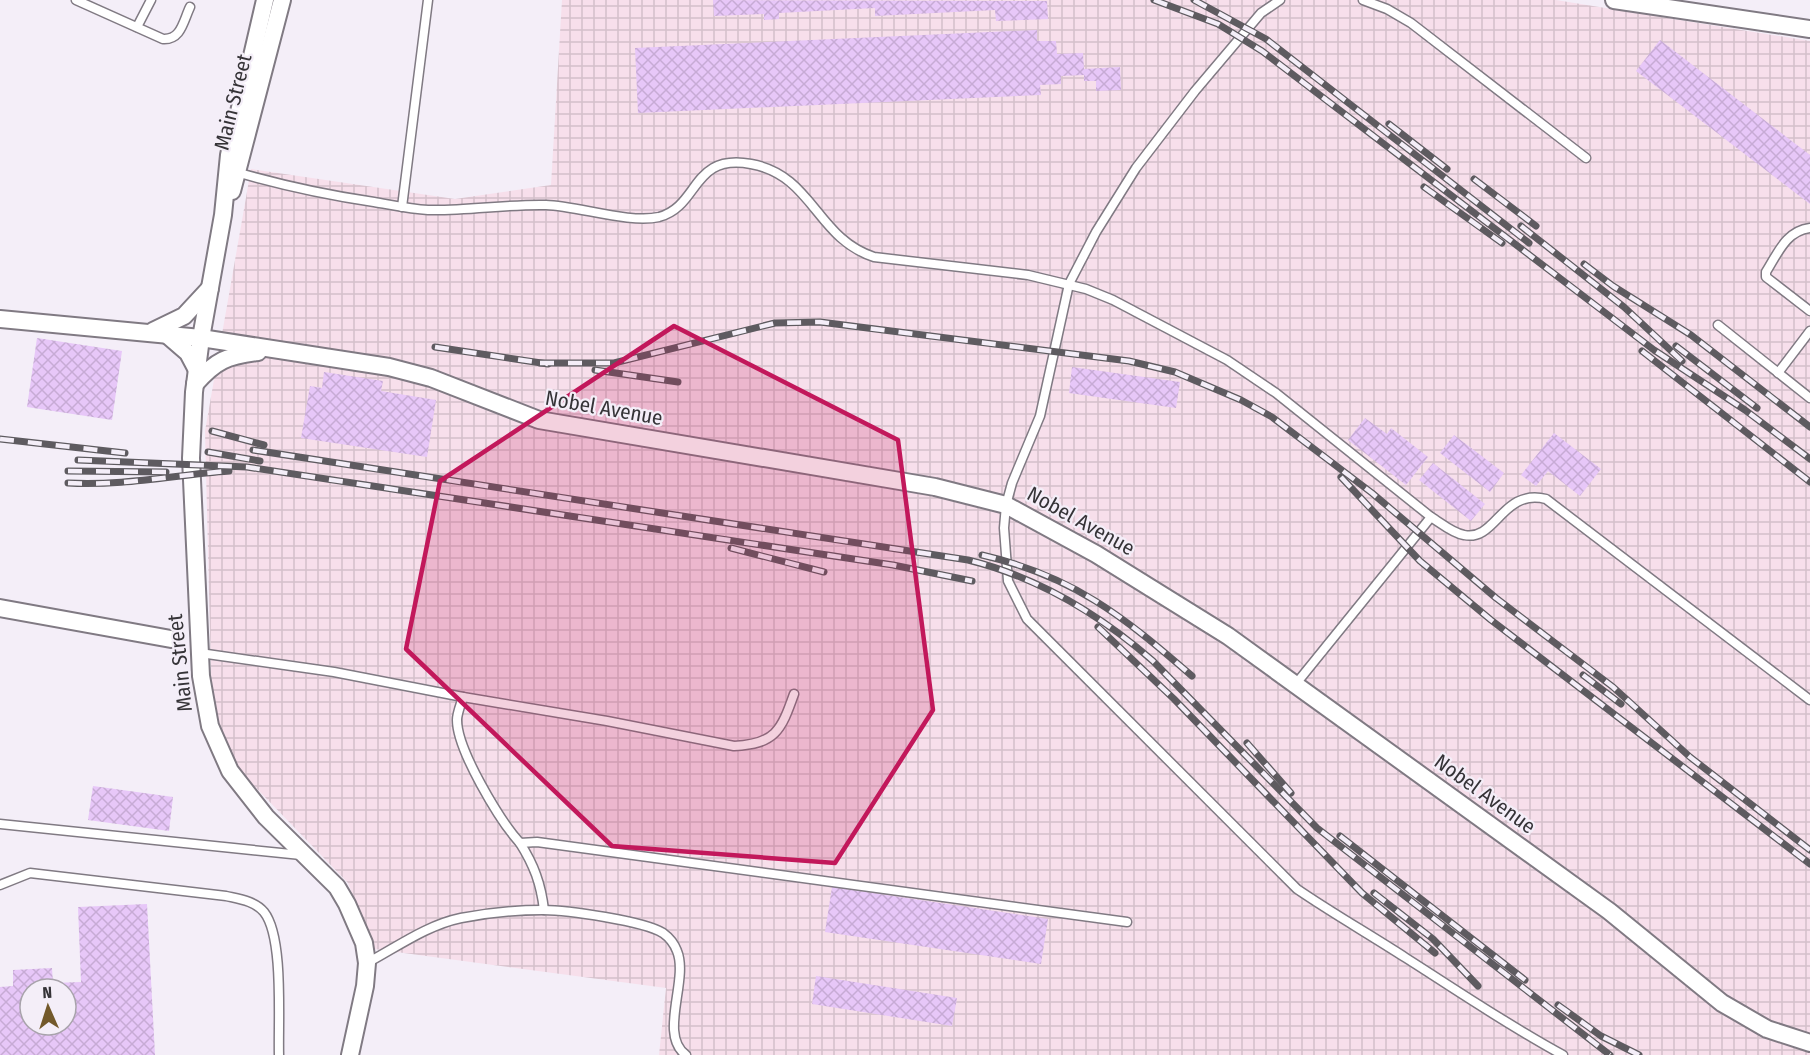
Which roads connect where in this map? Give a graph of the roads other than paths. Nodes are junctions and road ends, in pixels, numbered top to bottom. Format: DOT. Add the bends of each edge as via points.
graph roads {
  1 [pos="76,0"];
  2 [pos="151,0"];
  3 [pos="265,0"];
  4 [pos="282,0"];
  5 [pos="428,0"];
  6 [pos="1280,0"];
  7 [pos="1363,0"];
  8 [pos="1614,0"];
  9 [pos="85,2"];
  10 [pos="190,7"];
  11 [pos="137,27"];
  12 [pos="1810,29"];
  13 [pos="1586,158"];
  14 [pos="232,172"];
  15 [pos="402,207"];
  16 [pos="1810,228"];
  17 [pos="1069,284"];
  18 [pos="212,286"];
  19 [pos="1810,311"];
  20 [pos="0,319"];
  21 [pos="1718,325"];
  22 [pos="1810,331"];
  23 [pos="157,333"];
  24 [pos="201,338"];
  25 [pos="277,349"];
  26 [pos="1778,373"];
  27 [pos="196,377"];
  28 [pos="1810,398"];
  29 [pos="1006,505"];
  30 [pos="1431,517"];
  31 [pos="0,608"];
  32 [pos="171,639"];
  33 [pos="199,653"];
  34 [pos="1295,685"];
  35 [pos="794,694"];
  36 [pos="463,697"];
  37 [pos="1810,700"];
  38 [pos="0,824"];
  39 [pos="520,843"];
  40 [pos="308,856"];
  41 [pos="0,885"];
  42 [pos="544,910"];
  43 [pos="1127,922"];
  44 [pos="367,963"];
  45 [pos="1810,1043"];
  46 [pos="279,1055"];
  47 [pos="350,1055"];
  48 [pos="686,1055"];
  49 [pos="1563,1055"];
  1 -- 9 [label="lane"];
  2 -- 11 [label="lane"];
  3 -- 14 [label="street, Main Street" via="238,110"];
  4 -- 14 [label="street, Main Street"];
  5 -- 15 [label="lane"];
  6 -- 17 [label="lane" via="1261,13 1136,168"];
  7 -- 13 [label="lane" via="1411,23"];
  8 -- 12 [label="street"];
  9 -- 11 [label="lane"];
  10 -- 11 [label="lane" via="177,36 171,39"];
  14 -- 15 [label="lane" via="279,185"];
  14 -- 18 [label="street, Main Street"];
  15 -- 17 [label="lane" via="454,210 547,205 659,217 672,211 718,164 751,164 765,167 795,184 832,231 855,251 874,257 1029,275"];
  16 -- 19 [label="lane" via="1800,229 1787,238 1766,278"];
  17 -- 29 [label="lane" via="1040,416"];
  17 -- 30 [label="lane" via="1113,300 1227,360 1276,393"];
  18 -- 23 [label="street" via="184,315"];
  18 -- 24 [label="street, Main Street"];
  20 -- 23 [label="street, Nobel Avenue"];
  21 -- 26 [label="lane"];
  22 -- 26 [label="lane"];
  23 -- 24 [label="street, Nobel Avenue"];
  23 -- 27 [label="street" via="188,352"];
  24 -- 25 [label="street, Nobel Avenue"];
  24 -- 27 [label="street, Main Street"];
  25 -- 27 [label="street" via="223,358"];
  25 -- 29 [label="street, Nobel Avenue" via="410,372 539,420 935,488"];
  26 -- 28 [label="lane"];
  27 -- 33 [label="street, Main Street" via="191,458"];
  29 -- 34 [label="street, Nobel Avenue" via="1155,588"];
  29 -- 49 [label="lane" via="1008,581 1028,619 1271,865 1341,920"];
  30 -- 34 [label="lane"];
  30 -- 37 [label="lane" via="1466,536 1488,528 1519,498 1546,499"];
  31 -- 32 [label="street"];
  33 -- 36 [label="lane" via="334,672"];
  33 -- 40 [label="street, Main Street" via="205,707 230,771 266,817"];
  34 -- 45 [label="street, Nobel Avenue" via="1609,911 1722,1003 1767,1029"];
  35 -- 36 [label="lane" via="782,725 771,739 734,746"];
  36 -- 39 [label="lane" via="457,720 466,753 508,829"];
  38 -- 40 [label="lane"];
  39 -- 42 [label="lane" via="533,865"];
  39 -- 43 [label="lane" via="537,842"];
  40 -- 44 [label="street, Main Street" via="347,904 364,943"];
  41 -- 46 [label="lane" via="30,873 226,896 248,901 263,910 274,929 276,947"];
  42 -- 44 [label="lane" via="461,918 433,927"];
  42 -- 48 [label="lane" via="644,925 673,941 680,972 674,1027 676,1041"];
  44 -- 47 [label="street, Main Street"];
}
